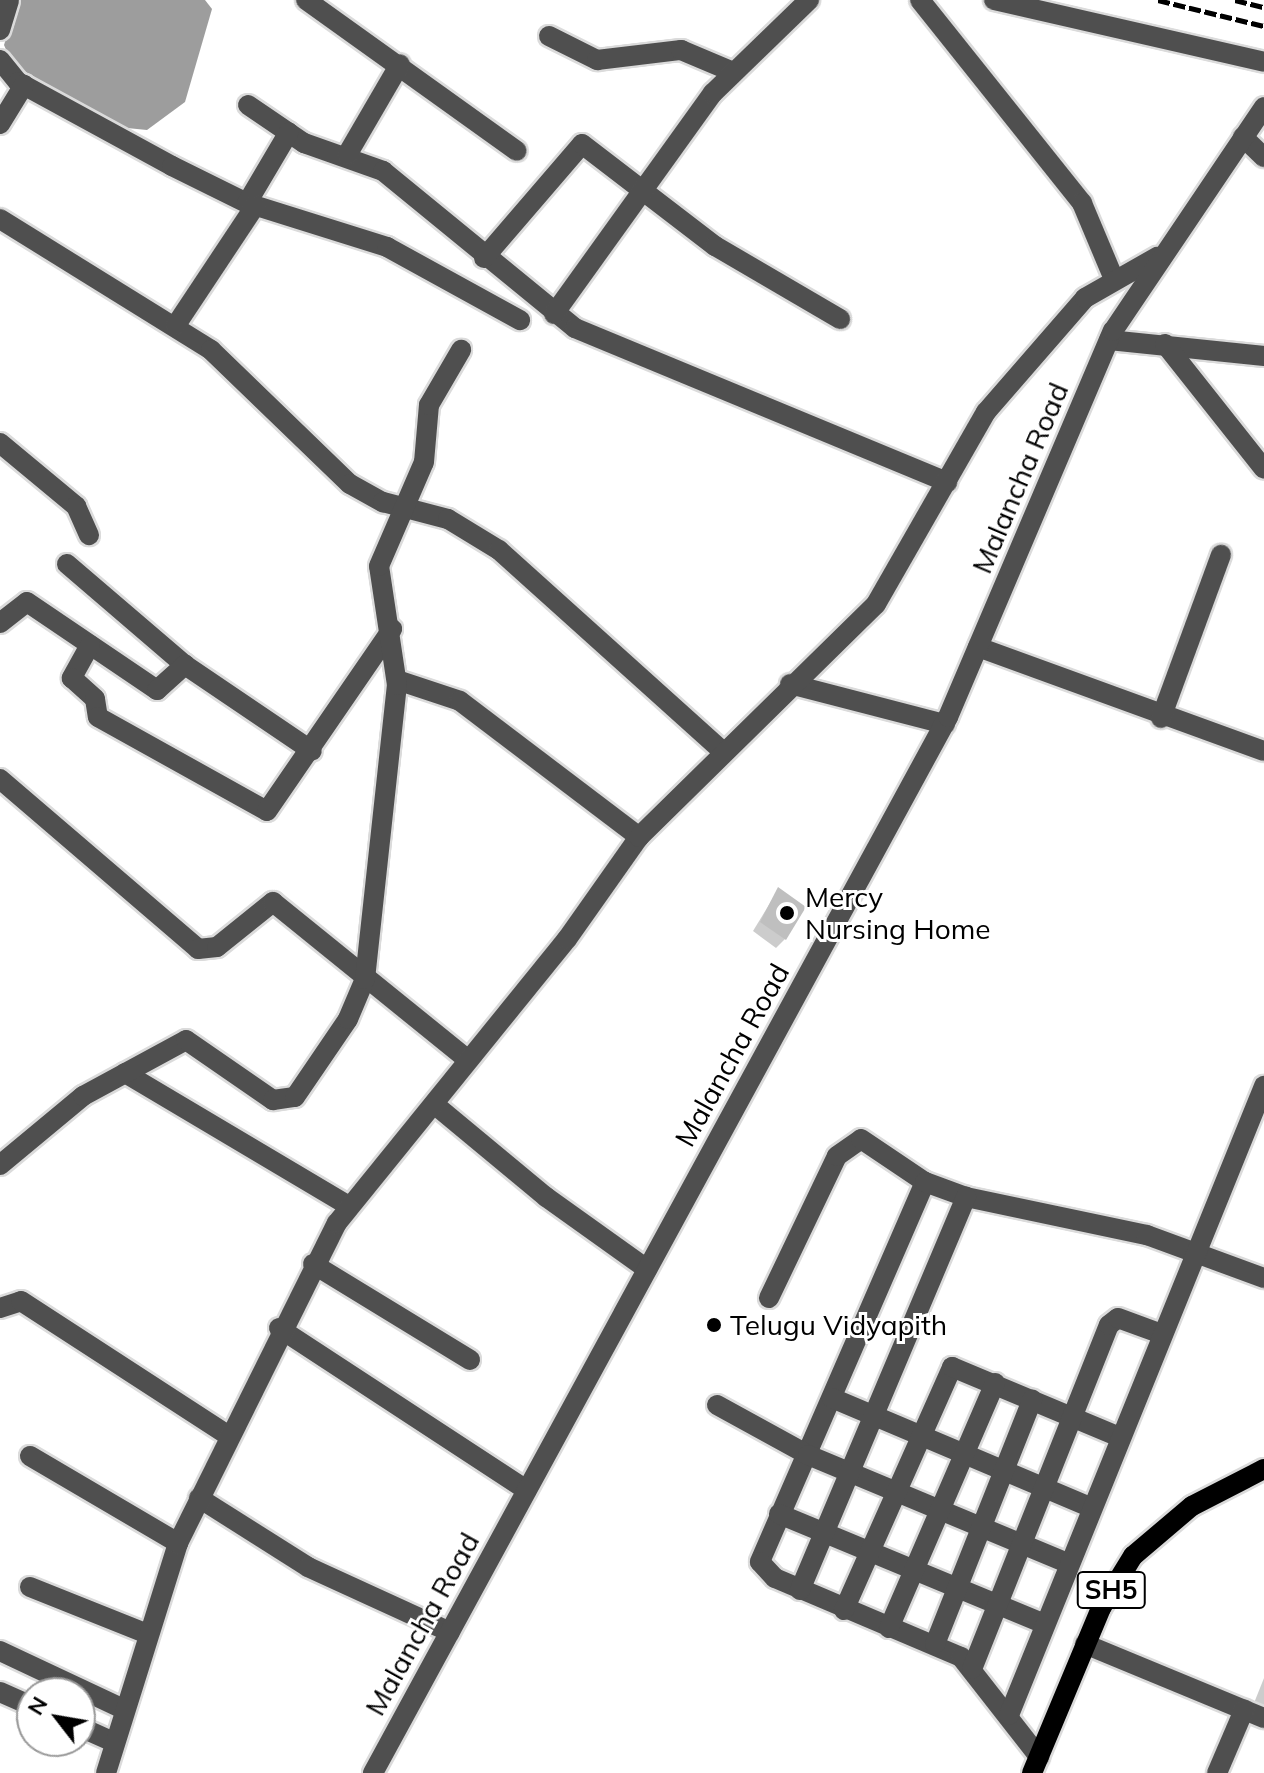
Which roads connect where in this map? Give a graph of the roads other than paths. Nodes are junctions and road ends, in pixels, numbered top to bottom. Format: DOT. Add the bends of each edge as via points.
graph roads {
  1 [pos="9,0"];
  2 [pos="306,0"];
  3 [pos="809,0"];
  4 [pos="920,0"];
  5 [pos="994,0"];
  6 [pos="0,30"];
  7 [pos="549,36"];
  8 [pos="0,60"];
  9 [pos="1264,62"];
  10 [pos="400,64"];
  11 [pos="733,72"];
  12 [pos="24,85"];
  13 [pos="248,105"];
  14 [pos="1264,107"];
  15 [pos="0,124"];
  16 [pos="289,132"];
  17 [pos="1243,137"];
  18 [pos="517,151"];
  19 [pos="347,155"];
  20 [pos="1264,157"];
  21 [pos="645,187"];
  22 [pos="251,205"];
  23 [pos="0,219"];
  24 [pos="1157,257"];
  25 [pos="484,258"];
  26 [pos="1114,279"];
  27 [pos="554,314"];
  28 [pos="840,319"];
  29 [pos="520,320"];
  30 [pos="176,325"];
  31 [pos="1109,340"];
  32 [pos="1165,344"];
  33 [pos="461,350"];
  34 [pos="1264,356"];
  35 [pos="0,443"];
  36 [pos="1264,469"];
  37 [pos="947,482"];
  38 [pos="404,509"];
  39 [pos="89,535"];
  40 [pos="1221,555"];
  41 [pos="67,564"];
  42 [pos="0,623"];
  43 [pos="392,629"];
  44 [pos="90,645"];
  45 [pos="978,647"];
  46 [pos="185,665"];
  47 [pos="397,680"];
  48 [pos="790,684"];
  49 [pos="1161,718"];
  50 [pos="945,724"];
  51 [pos="312,751"];
  52 [pos="722,751"];
  53 [pos="1264,751"];
  54 [pos="0,779"];
  55 [pos="639,837"];
  56 [pos="365,979"];
  57 [pos="467,1059"];
  58 [pos="125,1073"];
  59 [pos="1264,1086"];
  60 [pos="434,1104"];
  61 [pos="0,1165"];
  62 [pos="925,1182"];
  63 [pos="966,1197"];
  64 [pos="349,1206"];
  65 [pos="1194,1251"];
  66 [pos="313,1264"];
  67 [pos="647,1269"];
  68 [pos="1264,1278"];
  69 [pos="769,1298"];
  70 [pos="0,1308"];
  71 [pos="279,1328"];
  72 [pos="1159,1333"];
  73 [pos="470,1360"];
  74 [pos="995,1383"];
  75 [pos="832,1398"];
  76 [pos="1032,1400"];
  77 [pos="717,1405"];
  78 [pos="873,1415"];
  79 [pos="1068,1417"];
  80 [pos="227,1435"];
  81 [pos="920,1435"];
  82 [pos="1117,1436"];
  83 [pos="963,1453"];
  84 [pos="808,1455"];
  85 [pos="30,1456"];
  86 [pos="1264,1469"];
  87 [pos="1003,1470"];
  88 [pos="849,1472"];
  89 [pos="1042,1487"];
  90 [pos="527,1490"];
  91 [pos="894,1491"];
  92 [pos="199,1498"];
  93 [pos="1088,1506"];
  94 [pos="938,1509"];
  95 [pos="779,1514"];
  96 [pos="981,1527"];
  97 [pos="822,1532"];
  98 [pos="178,1543"];
  99 [pos="1023,1545"];
  100 [pos="868,1551"];
  101 [pos="1067,1563"];
  102 [pos="912,1569"];
  103 [pos="30,1587"];
  104 [pos="957,1588"];
  105 [pos="800,1590"];
  106 [pos="998,1605"];
  107 [pos="844,1610"];
  108 [pos="1042,1623"];
  109 [pos="889,1628"];
  110 [pos="450,1632"];
  111 [pos="145,1633"];
  112 [pos="935,1644"];
  113 [pos="1085,1644"];
  114 [pos="0,1651"];
  115 [pos="972,1669"];
  116 [pos="123,1709"];
  117 [pos="1244,1710"];
  118 [pos="1009,1715"];
  119 [pos="1264,1718"];
  120 [pos="96,1734"];
  121 [pos="114,1742"];
  122 [pos="1036,1765"];
  123 [pos="106,1773"];
  124 [pos="373,1773"];
  125 [pos="1217,1773"];
  1 -- 6 [label="street"];
  2 -- 10 [label="street"];
  3 -- 11 [label="street"];
  4 -- 26 [label="street" via="1082,203"];
  5 -- 9 [label="street"];
  7 -- 11 [label="street" via="597,60 681,50"];
  8 -- 12 [label="street"];
  10 -- 18 [label="street"];
  10 -- 19 [label="street"];
  11 -- 21 [label="street"];
  12 -- 15 [label="street"];
  12 -- 22 [label="street"];
  13 -- 16 [label="street"];
  14 -- 17 [label="street, Malancha Road"];
  16 -- 19 [label="street"];
  16 -- 22 [label="street"];
  17 -- 20 [label="street"];
  17 -- 24 [label="street, Malancha Road"];
  19 -- 25 [label="street" via="407,189"];
  21 -- 25 [label="street" via="594,146 574,148"];
  21 -- 27 [label="street"];
  21 -- 28 [label="street" via="715,246"];
  22 -- 29 [label="street" via="387,247"];
  22 -- 30 [label="street"];
  23 -- 30 [label="street"];
  24 -- 26 [label="street"];
  24 -- 31 [label="street, Malancha Road"];
  25 -- 27 [label="street"];
  26 -- 37 [label="street" via="1085,298 986,412"];
  27 -- 37 [label="street"];
  30 -- 38 [label="street" via="350,484"];
  31 -- 32 [label="street"];
  31 -- 45 [label="street, Malancha Road"];
  32 -- 34 [label="street"];
  32 -- 36 [label="street"];
  33 -- 38 [label="street" via="429,405 424,462"];
  35 -- 39 [label="street" via="76,506"];
  37 -- 48 [label="street" via="887,590"];
  38 -- 43 [label="street" via="379,566"];
  38 -- 52 [label="street" via="448,519 499,550"];
  40 -- 49 [label="street"];
  41 -- 46 [label="street"];
  42 -- 44 [label="street" via="27,602"];
  43 -- 47 [label="street"];
  43 -- 51 [label="street"];
  44 -- 46 [label="street" via="157,690"];
  44 -- 51 [label="street" via="72,678 95,699 98,717 259,808 275,807"];
  45 -- 49 [label="street"];
  45 -- 50 [label="street, Malancha Road"];
  46 -- 51 [label="street"];
  47 -- 55 [label="street" via="460,701"];
  47 -- 56 [label="street"];
  48 -- 50 [label="street"];
  48 -- 52 [label="street"];
  49 -- 53 [label="street"];
  50 -- 67 [label="street, Malancha Road"];
  52 -- 55 [label="street"];
  54 -- 56 [label="street" via="198,949 217,947 273,902"];
  55 -- 57 [label="street"];
  56 -- 57 [label="street"];
  56 -- 58 [label="street" via="313,1078 283,1102 195,1042 178,1043"];
  57 -- 60 [label="street"];
  58 -- 61 [label="street" via="83,1096"];
  58 -- 64 [label="street"];
  59 -- 65 [label="street"];
  60 -- 64 [label="street"];
  60 -- 67 [label="street" via="546,1197"];
  62 -- 63 [label="street"];
  62 -- 69 [label="street" via="877,1144 843,1145"];
  62 -- 75 [label="street"];
  63 -- 65 [label="street"];
  63 -- 78 [label="street"];
  64 -- 66 [label="street"];
  65 -- 68 [label="street"];
  65 -- 72 [label="street"];
  66 -- 71 [label="street"];
  66 -- 73 [label="street"];
  67 -- 90 [label="street, Malancha Road"];
  70 -- 80 [label="street" via="21,1301"];
  71 -- 80 [label="street"];
  71 -- 90 [label="street"];
  72 -- 79 [label="street" via="1113,1320"];
  72 -- 82 [label="street"];
  74 -- 76 [label="street"];
  74 -- 81 [label="street" via="952,1367"];
  74 -- 83 [label="street"];
  75 -- 78 [label="street"];
  75 -- 84 [label="street"];
  76 -- 79 [label="street"];
  76 -- 87 [label="street"];
  77 -- 84 [label="street"];
  78 -- 81 [label="street"];
  78 -- 88 [label="street"];
  79 -- 82 [label="street"];
  79 -- 89 [label="street"];
  80 -- 92 [label="street"];
  81 -- 83 [label="street"];
  81 -- 91 [label="street"];
  82 -- 93 [label="street"];
  83 -- 87 [label="street"];
  83 -- 94 [label="street"];
  84 -- 88 [label="street"];
  84 -- 95 [label="street"];
  85 -- 98 [label="street"];
  86 -- 113 [label="main road, SH5" via="1151,1535 1116,1580"];
  87 -- 89 [label="street"];
  87 -- 96 [label="street"];
  88 -- 91 [label="street"];
  88 -- 97 [label="street"];
  89 -- 93 [label="street"];
  89 -- 99 [label="street"];
  90 -- 110 [label="street, Malancha Road"];
  91 -- 94 [label="street"];
  91 -- 100 [label="street"];
  92 -- 98 [label="street"];
  92 -- 110 [label="street" via="308,1567"];
  93 -- 101 [label="street"];
  94 -- 96 [label="street"];
  94 -- 102 [label="street"];
  95 -- 97 [label="street"];
  95 -- 105 [label="street" via="760,1562"];
  96 -- 99 [label="street"];
  96 -- 104 [label="street"];
  97 -- 100 [label="street"];
  97 -- 105 [label="street"];
  98 -- 111 [label="street"];
  99 -- 101 [label="street"];
  99 -- 106 [label="street"];
  100 -- 102 [label="street"];
  100 -- 107 [label="street"];
  101 -- 108 [label="street"];
  102 -- 104 [label="street"];
  102 -- 109 [label="street"];
  103 -- 111 [label="street"];
  104 -- 106 [label="street"];
  104 -- 112 [label="street"];
  105 -- 107 [label="street"];
  106 -- 108 [label="street"];
  106 -- 115 [label="street"];
  107 -- 109 [label="street"];
  108 -- 118 [label="street"];
  109 -- 112 [label="street"];
  110 -- 124 [label="street, Malancha Road"];
  111 -- 116 [label="street"];
  112 -- 115 [label="street"];
  113 -- 117 [label="street"];
  113 -- 122 [label="main road, SH5"];
  114 -- 116 [label="street"];
  115 -- 118 [label="street"];
  116 -- 121 [label="street"];
  117 -- 119 [label="street"];
  117 -- 125 [label="street"];
  118 -- 122 [label="street"];
  120 -- 121 [label="street"];
  121 -- 123 [label="street"];
}
